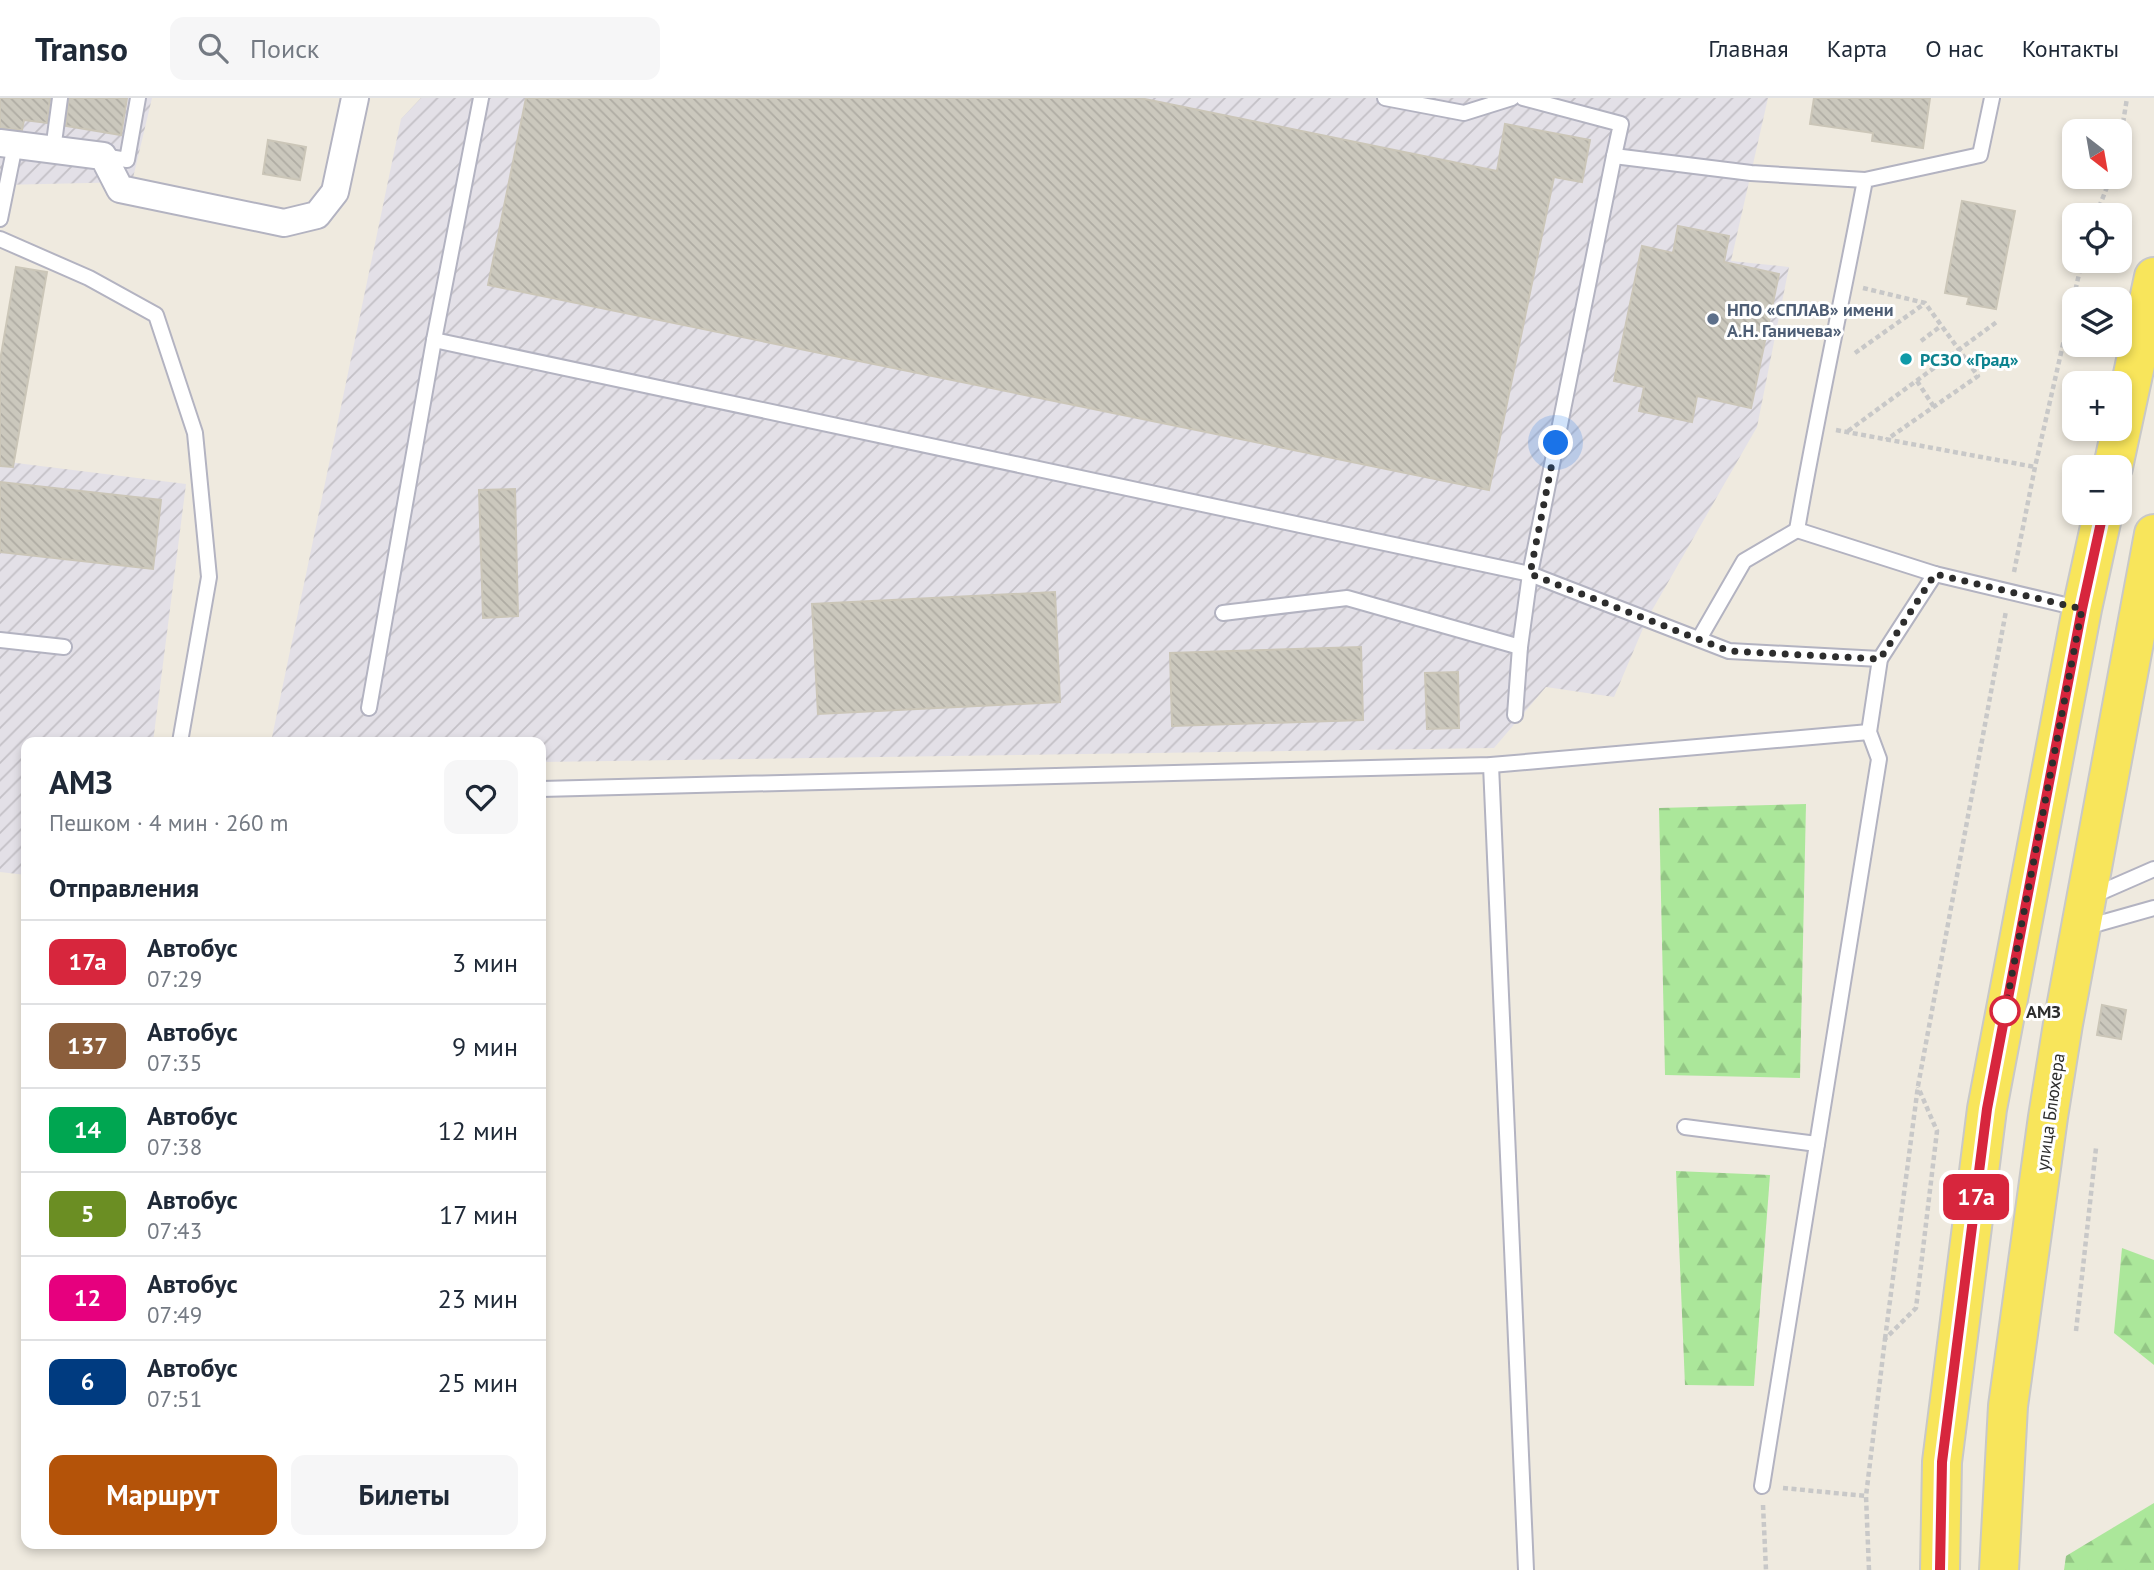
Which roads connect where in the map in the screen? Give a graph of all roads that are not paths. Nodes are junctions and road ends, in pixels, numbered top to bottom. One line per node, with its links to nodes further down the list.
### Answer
1 (60, 98): 10 (lane)
2 (138, 98): 11 (lane)
3 (355, 98): 11 (street)
4 (481, 98): 17 (lane)
5 (1385, 98): 6 (lane)
6 (1512, 98)
7 (1523, 98): 12 (lane)
8 (1993, 98): 13 (lane)
9 (8, 144): 10 (street); 14 (lane)
10 (53, 150): 11 (street)
11 (103, 156)
12 (1614, 156): 13 (lane); 22 (lane)
13 (1865, 180): 20 (lane)
14 (0, 219)
15 (0, 239): 34 (lane)
16 (2154, 277): 18 (main road)
17 (434, 340): 22 (lane); 31 (lane)
18 (2116, 455)
19 (2100, 525): 24 (main road)
20 (1797, 530): 23 (lane); 26 (lane)
21 (2154, 534): 39 (main road, улица Блюхера)
22 (1530, 574): 26 (lane); 28 (lane)
23 (1935, 574): 24 (lane); 30 (lane)
24 (2082, 609): 44 (main road)
25 (1223, 613): 28 (lane)
26 (1699, 639): 30 (lane)
27 (0, 640): 29 (lane)
28 (1520, 647): 32 (lane)
29 (64, 648)
30 (1880, 659): 33 (lane)
31 (369, 708)
32 (1515, 715)
33 (1869, 732): 35 (lane); 41 (lane)
34 (181, 737)
35 (1491, 765): 36 (lane); 43 (lane)
36 (546, 789)
37 (2154, 869): 39 (lane)
38 (2154, 908): 39 (lane)
39 (2084, 914): 45 (main road, улица Блюхера)
40 (1685, 1127): 41 (lane)
41 (1817, 1144): 42 (lane)
42 (1762, 1486)
43 (1526, 1570)
44 (1940, 1570)
45 (1998, 1570)

